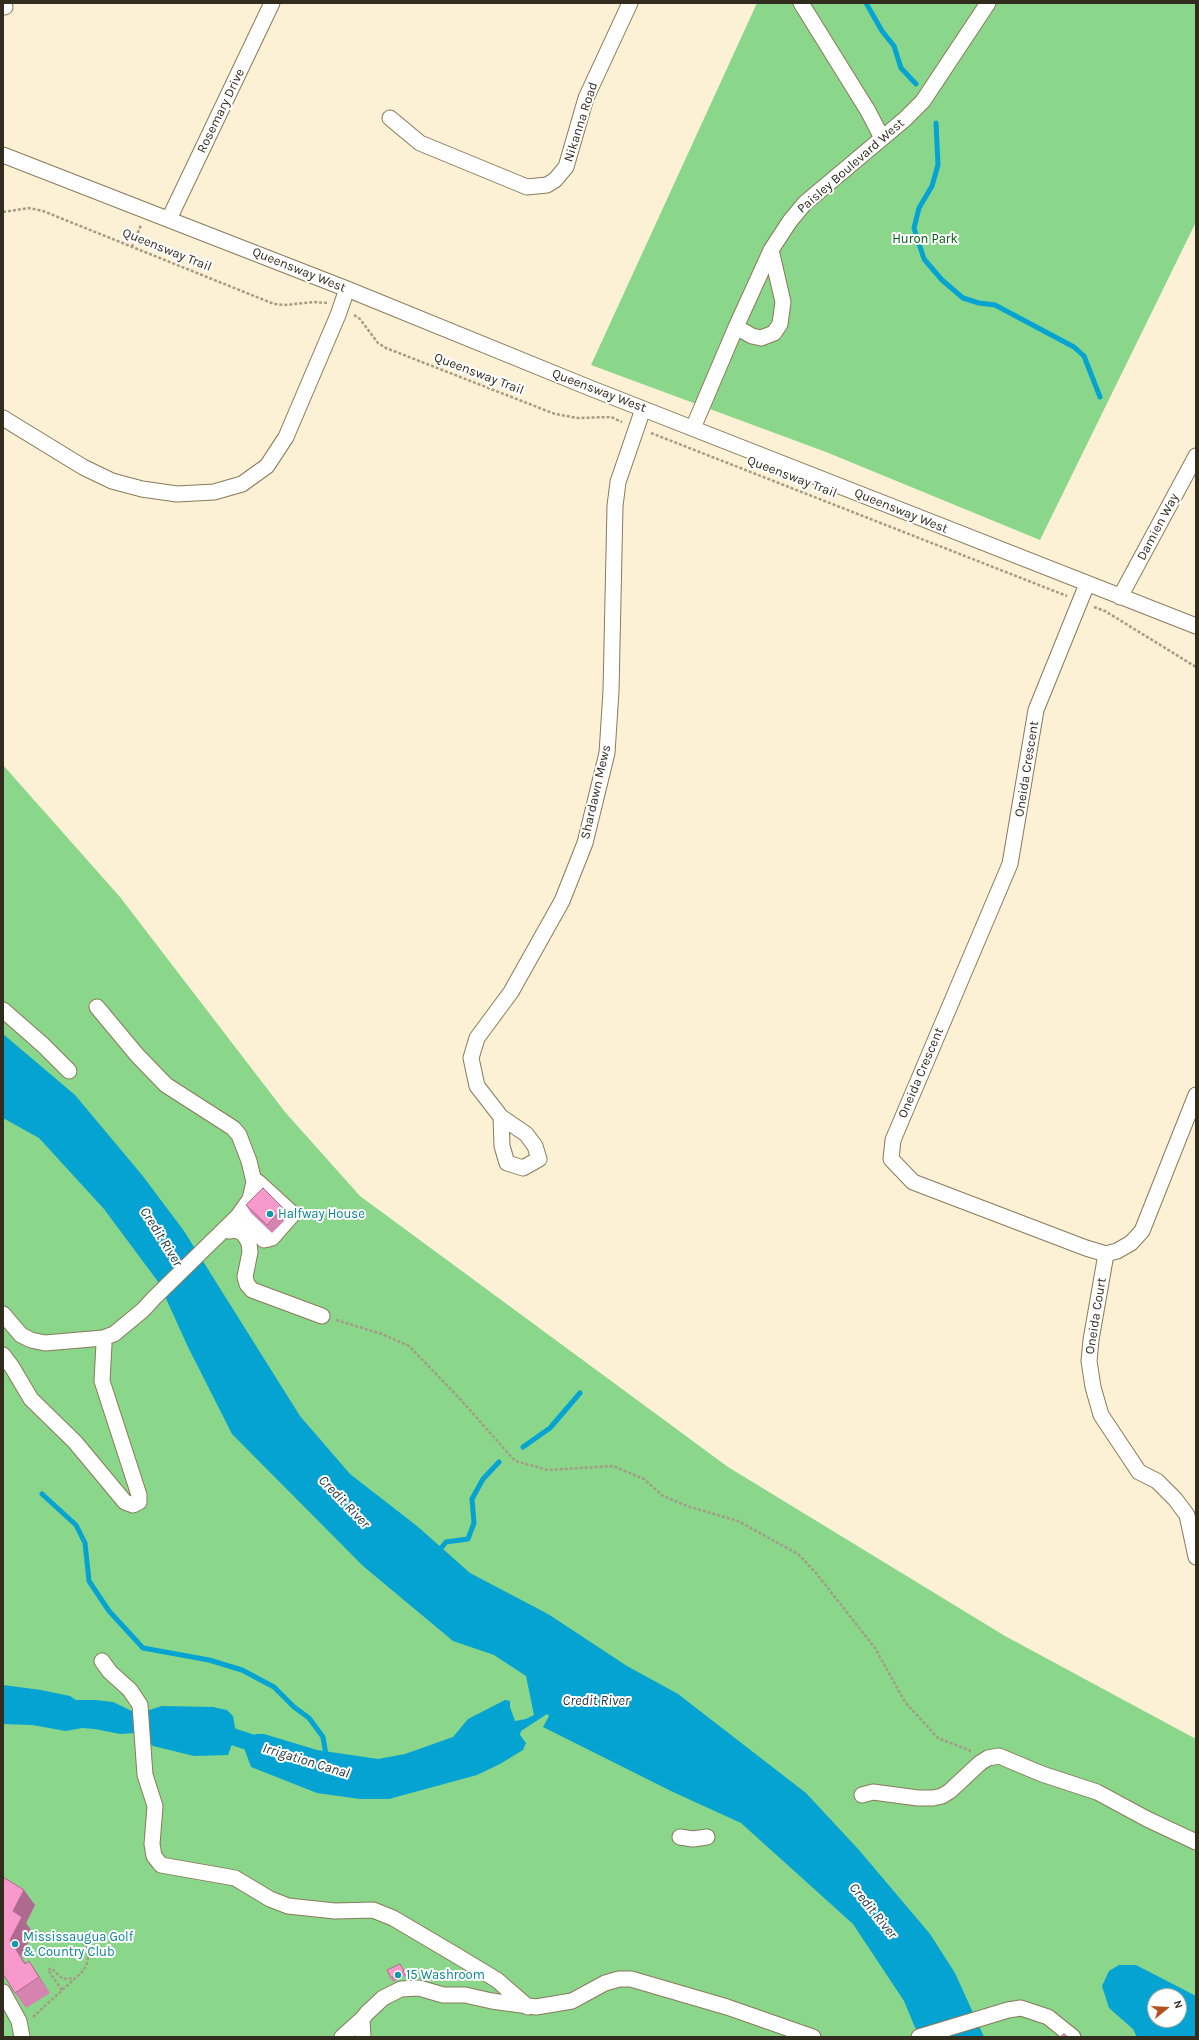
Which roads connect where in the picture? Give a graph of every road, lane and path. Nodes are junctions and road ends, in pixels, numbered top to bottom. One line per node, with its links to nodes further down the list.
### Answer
1 (272, 3): 9 (street, Rosemary Drive)
2 (630, 3): 5 (street, Nikanna Road)
3 (801, 3): 6 (street)
4 (988, 3): 6 (street, Paisley Boulevard West)
5 (390, 118)
6 (882, 138): 12 (street, Paisley Boulevard West)
7 (3, 155): 9 (street, Queensway West)
8 (3, 212): 11 (path, Queensway Trail)
9 (169, 219): 13 (street, Queensway West)
10 (143, 222): 11 (path)
11 (132, 247): 14 (path, Queensway Trail)
12 (771, 250): 16 (street, Paisley Boulevard West); 16 (street)
13 (347, 289): 17 (street, Queensway West); 18 (street)
14 (324, 302)
15 (352, 313): 19 (path, Queensway Trail)
16 (736, 327): 20 (street, Paisley Boulevard West)
17 (643, 409): 20 (street, Queensway West); 33 (street, Shardawn Mews)
18 (3, 418)
19 (621, 422)
20 (693, 428): 23 (street, Queensway West)
21 (646, 431): 24 (path, Queensway Trail)
22 (1196, 456): 25 (street, Damien Way)
23 (1087, 584): 25 (street, Queensway West); 37 (street, Oneida Crescent)
24 (1064, 595)
25 (1120, 598): 27 (street, Queensway West)
26 (1089, 604): 28 (path)
27 (1196, 626)
28 (1196, 667)
29 (97, 1007): 34 (street)
30 (3, 1010): 31 (street)
31 (69, 1071)
32 (1196, 1095): 37 (street)
33 (501, 1117)
34 (254, 1182): 35 (street); 36 (street)
35 (238, 1216): 38 (street); 39 (street)
36 (269, 1239)
37 (1106, 1254): 42 (street, Oneida Court)
38 (3, 1314)
39 (322, 1316): 44 (path)
40 (104, 1344): 41 (street)
41 (3, 1355)
42 (1196, 1558)
43 (102, 1661): 53 (street)
44 (974, 1752)
45 (862, 1794): 48 (street)
46 (680, 1837): 47 (street)
47 (707, 1837)
48 (1196, 1842)
49 (39, 1932): 50 (path)
50 (76, 1977): 51 (path); 51 (path)
51 (62, 1990): 55 (path)
52 (3, 1992): 55 (street)
53 (528, 2007): 54 (street); 58 (street)
54 (362, 2019): 56 (street); 57 (street)
55 (21, 2034)
56 (342, 2037)
57 (362, 2037)
58 (813, 2037)
59 (920, 2037): 60 (street)
60 (1073, 2037)

